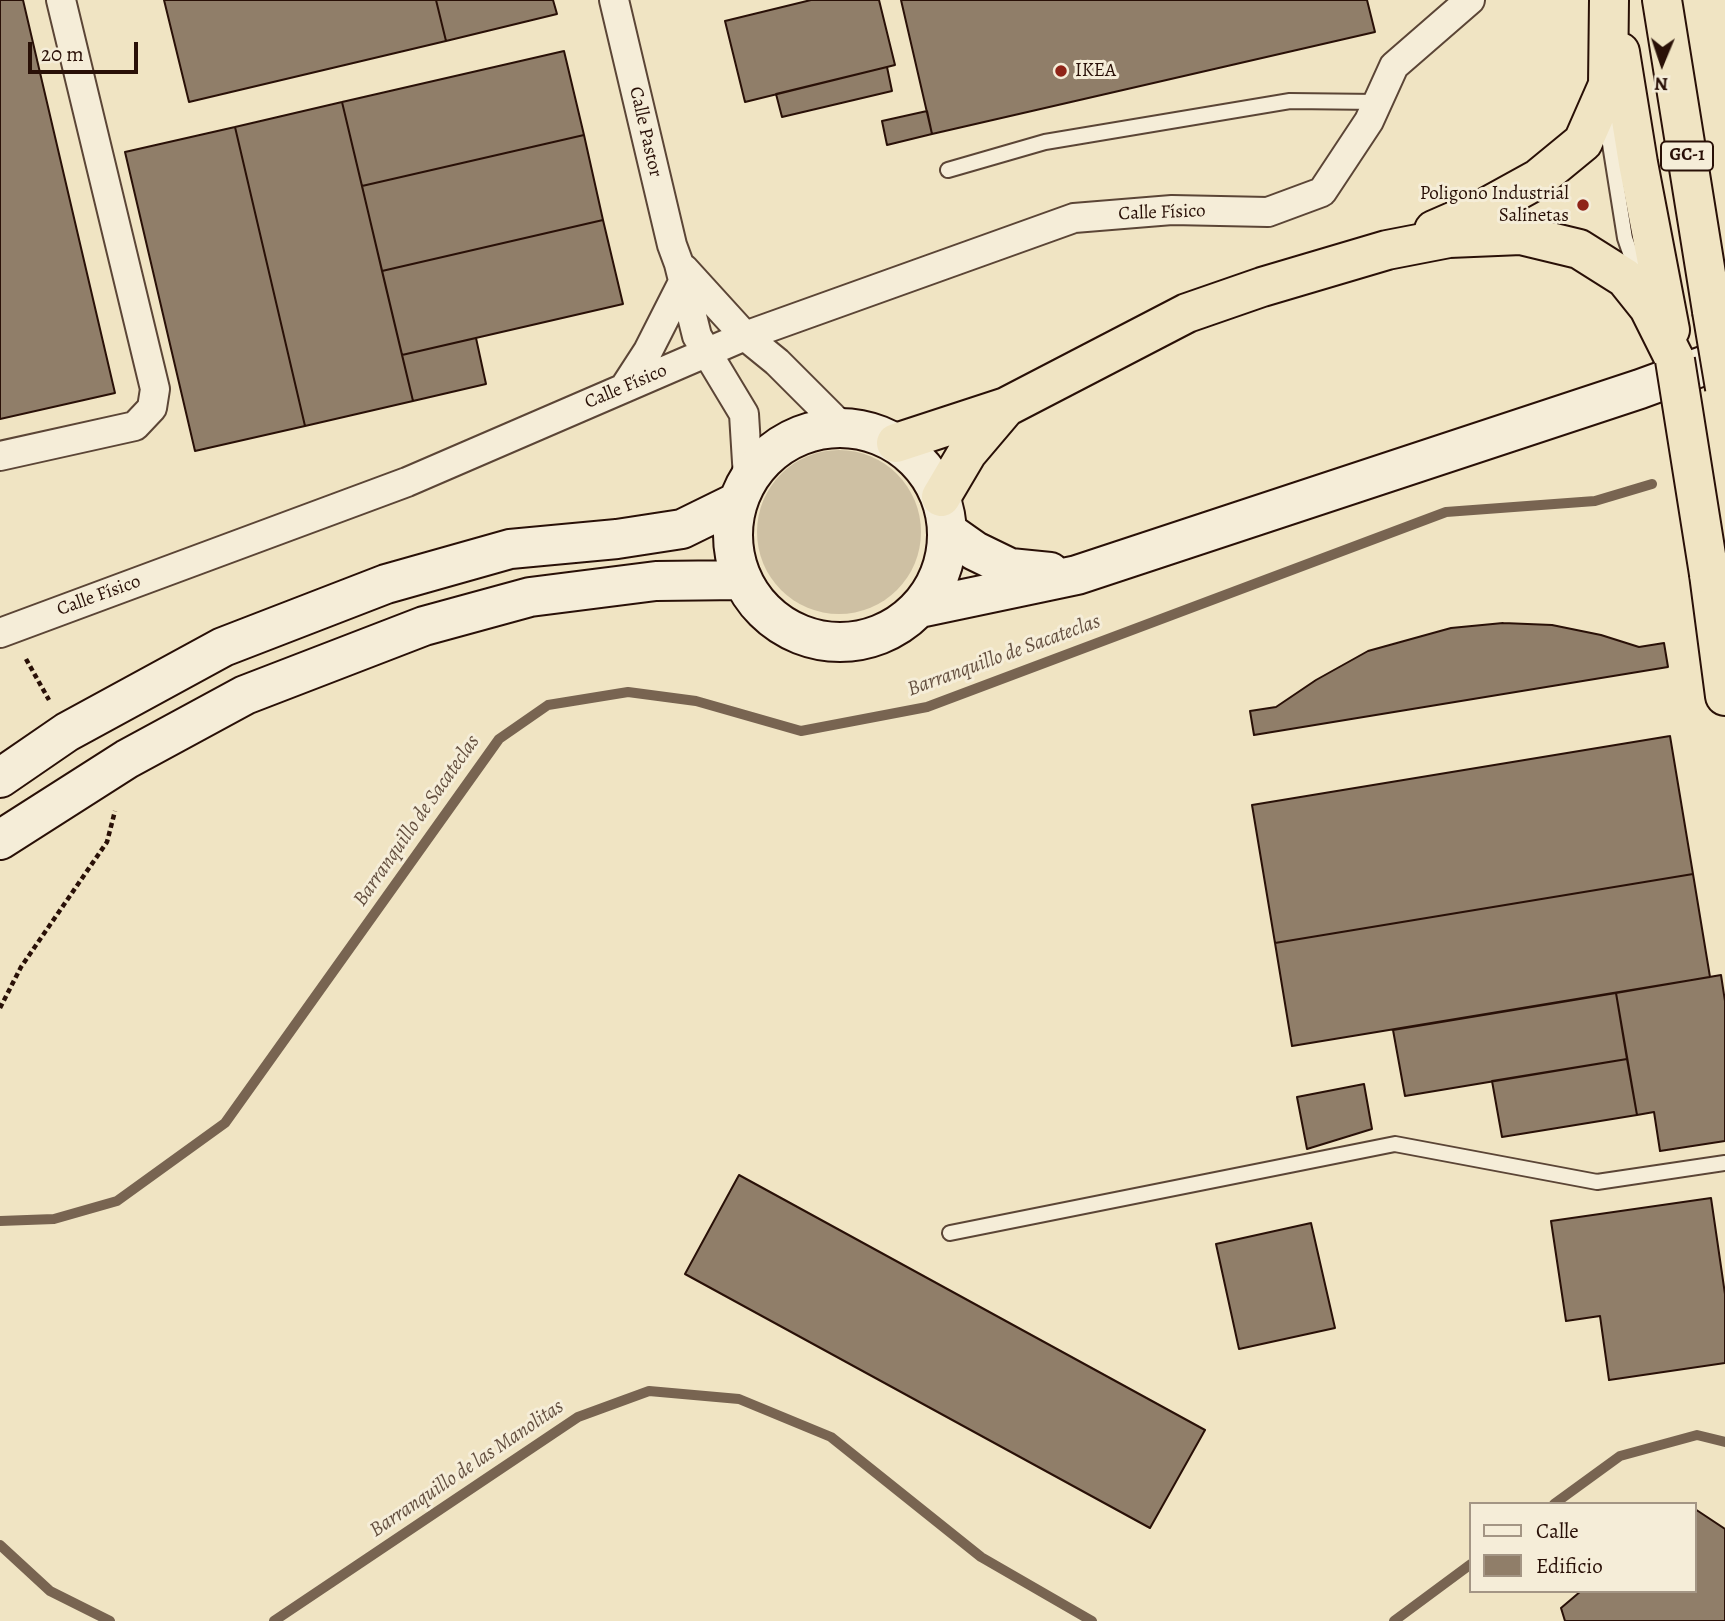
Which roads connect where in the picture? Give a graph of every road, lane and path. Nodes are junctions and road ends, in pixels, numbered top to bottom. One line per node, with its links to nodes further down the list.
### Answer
1 (61, 0): 21 (street)
2 (614, 0): 10 (street, Calle Pastor)
3 (1470, 0): 7 (street)
4 (1611, 0): 6 (highway); 13 (highway)
5 (1662, 0): 17 (highway, GC-1, bridge)
6 (1608, 85): 9 (highway); 11 (lane)
7 (1378, 102): 8 (lane); 12 (street, Calle Físico)
8 (948, 170)
9 (1387, 250): 11 (highway); 18 (highway)
10 (682, 272): 12 (street, Calle Pastor); 14 (street, Calle Pastor); 16 (street)
11 (1649, 308): 13 (highway)
12 (745, 336): 14 (street, Calle Físico); 19 (street, Calle Pastor)
13 (1674, 351): 28 (highway, bridge)
14 (706, 353): 16 (street, Calle Físico); 22 (street, Calle Pastor)
15 (1725, 358): 24 (street)
16 (624, 388): 27 (street, Calle Físico)
17 (1725, 388)
18 (1006, 407): 20 (highway); 23 (highway)
19 (842, 428): 20 (street); 22 (street)
20 (896, 443): 23 (street)
21 (0, 456)
22 (742, 490): 25 (street); 29 (street)
23 (944, 514): 24 (street); 26 (street)
24 (1077, 575): 26 (street)
25 (741, 580): 26 (street); 30 (street)
26 (920, 608)
27 (1, 633): 29 (path)
28 (1725, 696)
29 (67, 732): 31 (street)
30 (127, 759): 32 (street); 33 (path)
31 (0, 778)
32 (0, 840)
33 (0, 1008)
34 (1725, 1163): 35 (lane)
35 (950, 1233)

